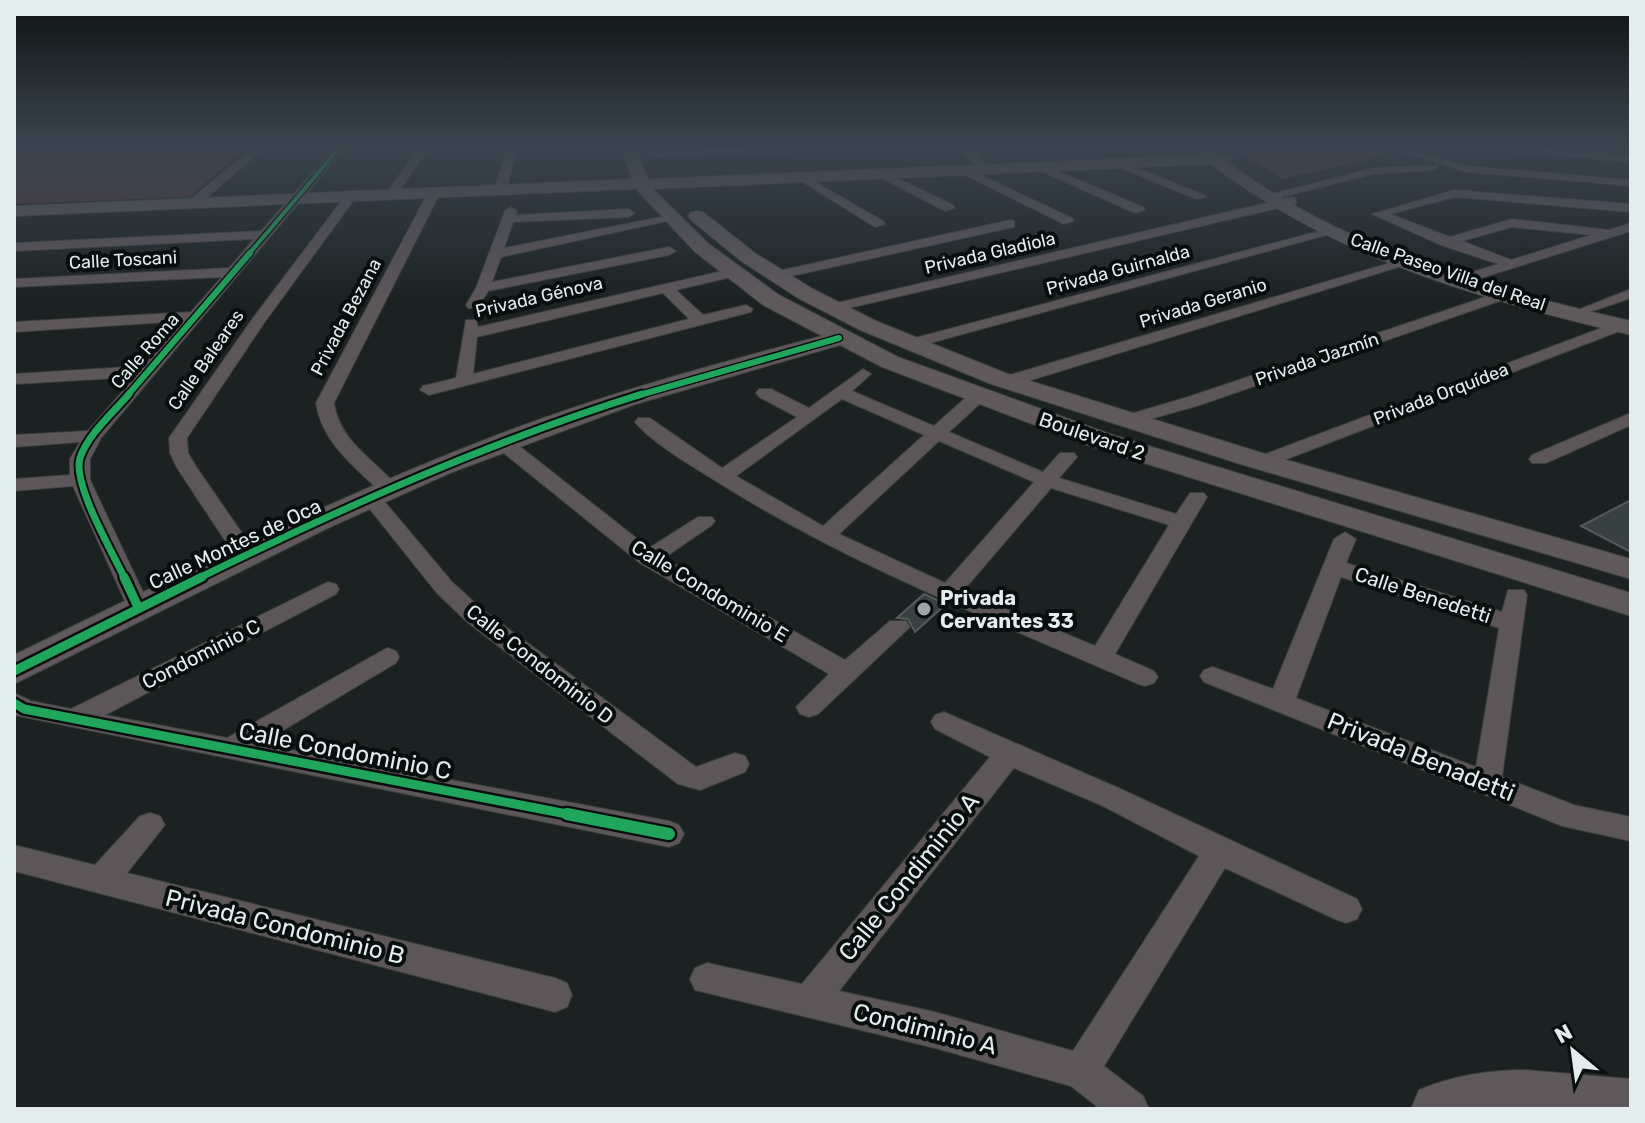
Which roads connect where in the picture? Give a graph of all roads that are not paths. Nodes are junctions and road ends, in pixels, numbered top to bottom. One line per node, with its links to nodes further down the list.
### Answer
1 (200, 197): 16 (street)
2 (339, 197): 14 (main road)
3 (350, 197): 85 (street, Calle Baleares)
4 (432, 197): 79 (street, Privada Bezana)
5 (660, 197): 22 (main road, Boulevard 2)
6 (672, 197): 38 (main road, Boulevard 2)
7 (835, 197): 24 (street)
8 (928, 197): 17 (street)
9 (1019, 197): 23 (street)
10 (1110, 197): 18 (street)
11 (1285, 197): 15 (street, Privada Gladiola)
12 (1439, 197): 30 (street)
13 (1500, 197): 19 (street)
14 (296, 199): 16 (main road); 29 (street, Calle Roma)
15 (1279, 199): 27 (main road, Calle Paseo Villa del Real); 39 (main road, Calle Paseo Villa del Real); 45 (street, Privada Gladiola)
16 (193, 203): 20 (main road)
17 (949, 208)
18 (1139, 210)
19 (1628, 210)
20 (14, 211)
21 (629, 213): 33 (street)
22 (671, 219): 33 (street); 37 (main road, Boulevard 2)
23 (1068, 221)
24 (879, 224)
25 (1010, 224): 38 (street)
26 (1631, 227): 28 (street)
27 (1332, 232): 34 (main road, Calle Paseo Villa del Real); 54 (street, Privada Guirnalda)
28 (1611, 234): 30 (street); 35 (street)
29 (265, 235): 31 (street); 36 (street, Calle Roma)
30 (1446, 242): 35 (street)
31 (14, 247)
32 (669, 251): 42 (street)
33 (494, 254): 42 (street)
34 (1408, 262): 39 (main road, Calle Paseo Villa del Real); 59 (street, Privada Geranio)
35 (1512, 265): 39 (street)
36 (233, 272): 40 (street, Calle Toscani); 48 (street, Calle Roma)
37 (731, 273): 41 (street, Privada Génova); 53 (main road, Boulevard 2)
38 (778, 275): 45 (main road, Boulevard 2)
39 (1469, 278): 44 (main road, Calle Paseo Villa del Real); 47 (main road, Calle Paseo Villa del Real)
40 (14, 283)
41 (665, 287): 49 (street, Privada Génova); 50 (street)
42 (483, 288): 49 (street)
43 (1631, 293): 47 (street)
44 (1506, 294): 51 (main road, Calle Paseo Villa del Real); 66 (street, Privada Jazmín)
45 (836, 307): 54 (main road, Boulevard 2)
46 (746, 309): 50 (street)
47 (1587, 309): 51 (main road, Calle Paseo Villa del Real)
48 (195, 316): 52 (street); 55 (street, Calle Roma)
49 (471, 320): 58 (street, Privada Génova)
50 (700, 321): 58 (street)
51 (1627, 325): 74 (street, Privada Orquídea)
52 (14, 327)
53 (839, 338): 63 (main road, Boulevard 2); 71 (main road, Calle Montes de Oca)
54 (913, 343): 59 (main road, Boulevard 2)
55 (149, 371): 57 (street); 69 (street, Calle Roma)
56 (863, 374): 61 (street)
57 (14, 379)
58 (464, 381): 60 (street)
59 (1009, 381): 66 (main road, Boulevard 2)
60 (429, 390)
61 (840, 392): 64 (street); 68 (street)
62 (765, 393): 64 (street)
63 (978, 396): 68 (street); 92 (main road, Boulevard 2)
64 (810, 416): 75 (street)
65 (1631, 418): 73 (street)
66 (1126, 421): 74 (main road, Boulevard 2)
67 (644, 422): 75 (street)
68 (935, 435): 77 (street); 83 (street)
69 (93, 436): 70 (street); 76 (street, Calle Roma)
70 (14, 441)
71 (502, 442): 79 (main road, Calle Montes de Oca); 86 (street, Calle Condominio E)
72 (1067, 457): 77 (street)
73 (1539, 459)
74 (1262, 462): 88 (main road, Boulevard 2)
75 (722, 477): 83 (street)
76 (80, 480): 78 (street); 93 (street)
77 (1048, 481): 82 (street); 90 (street)
78 (14, 485)
79 (381, 494): 85 (main road, Calle Montes de Oca); 109 (street, Calle Condominio D)
80 (1197, 497): 82 (street)
81 (705, 521): 86 (street)
82 (1180, 522): 97 (street)
83 (824, 536): 90 (street)
84 (1345, 539): 87 (street, Calle Benedetti)
85 (246, 555): 93 (main road, Calle Montes de Oca)
86 (648, 558): 99 (street, Calle Condominio E)
87 (1334, 567): 94 (street, Calle Benedetti); 102 (street, Calle Benedetti)
88 (1631, 569)
89 (328, 589): 105 (street, Condominio C)
90 (948, 594): 97 (street)
91 (1516, 595): 94 (street)
92 (1631, 605)
93 (138, 607): 98 (main road, Calle Montes de Oca)
94 (1512, 624): 110 (street)
95 (898, 627): 99 (street)
96 (387, 657): 107 (street)
97 (1101, 657): 101 (street)
98 (14, 671)
99 (847, 673): 104 (street)
100 (1213, 676): 102 (street, Privada Benadetti)
101 (1145, 677)
102 (1281, 702): 110 (street, Privada Benadetti)
103 (14, 703): 105 (street, Calle Condominio C)
104 (809, 707)
105 (74, 719): 107 (street, Calle Condominio C)
106 (944, 722): 108 (street)
107 (230, 749): 113 (street, Calle Condominio C)
108 (1009, 754): 114 (street); 120 (street, Calle Condiminio A)
109 (735, 764)
110 (1487, 784): 112 (street, Privada Benadetti)
111 (150, 825): 116 (street)
112 (1631, 829)
113 (669, 834)
114 (1219, 851): 117 (street); 121 (street)
115 (14, 858): 116 (street, Privada Condominio B)
116 (101, 880): 119 (street, Privada Condominio B)
117 (1346, 909)
118 (707, 979): 120 (street, Condiminio A)
119 (555, 995)
120 (810, 1001): 121 (street, Condiminio A)
121 (1081, 1071): 123 (street, Condiminio A)
122 (1612, 1107): 124 (main road)
123 (1130, 1109)
124 (1438, 1109)

